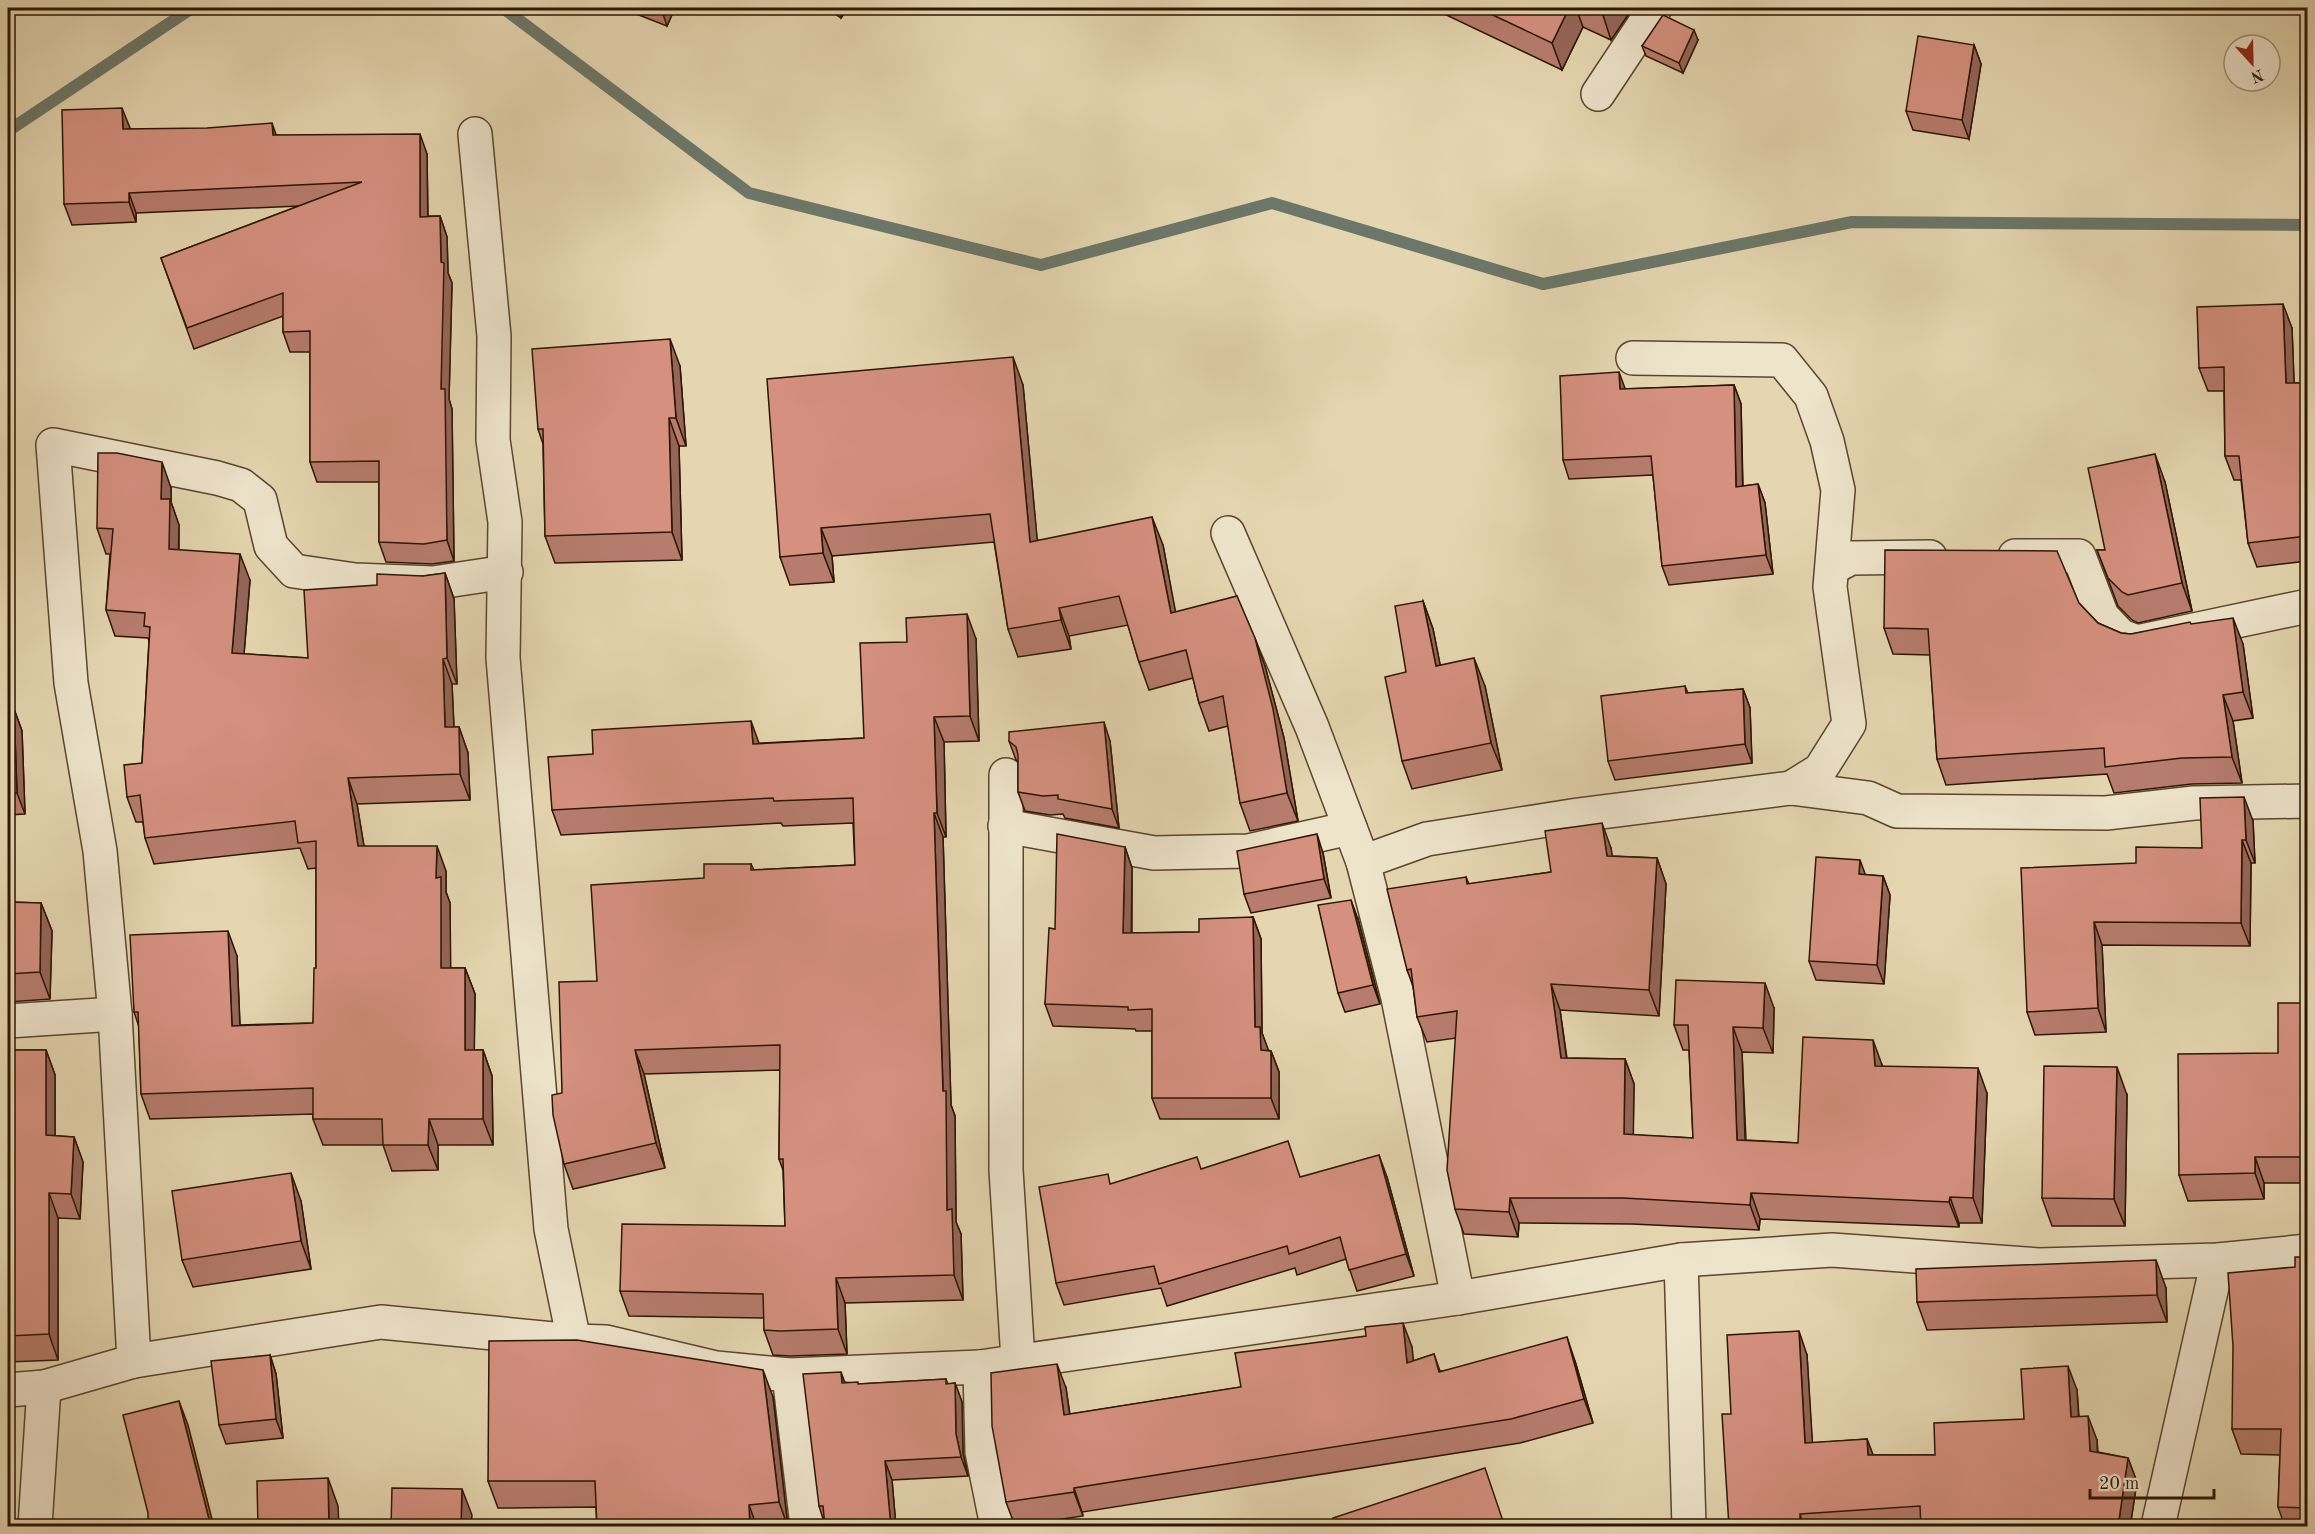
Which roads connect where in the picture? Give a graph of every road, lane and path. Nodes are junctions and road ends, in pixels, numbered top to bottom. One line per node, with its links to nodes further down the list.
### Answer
1 (1655, 8): 2 (street)
2 (1598, 94)
3 (475, 134): 7 (street)
4 (1632, 358): 6 (street)
5 (1228, 533): 13 (street)
6 (1832, 568): 8 (street); 10 (street)
7 (506, 572): 15 (street); 21 (street)
8 (2307, 606)
9 (1006, 775): 12 (street)
10 (1791, 788): 11 (street); 14 (street)
11 (2307, 801)
12 (1005, 826): 13 (street); 22 (street)
13 (1350, 828): 14 (street)
14 (1363, 862): 20 (street)
15 (115, 1014): 16 (street); 23 (street)
16 (8, 1021)
17 (2307, 1251): 19 (street)
18 (1681, 1260): 19 (street); 20 (street); 32 (street)
19 (2218, 1260): 28 (street)
20 (1458, 1298): 22 (street)
21 (574, 1341): 23 (street); 25 (street)
22 (1018, 1360): 24 (street)
23 (134, 1361): 26 (street)
24 (980, 1367): 25 (street); 31 (street)
25 (789, 1375): 30 (street)
26 (44, 1387): 27 (street); 29 (street)
27 (8, 1390)
28 (2166, 1522)
29 (35, 1527)
30 (807, 1527)
31 (997, 1527)
32 (1689, 1527)

